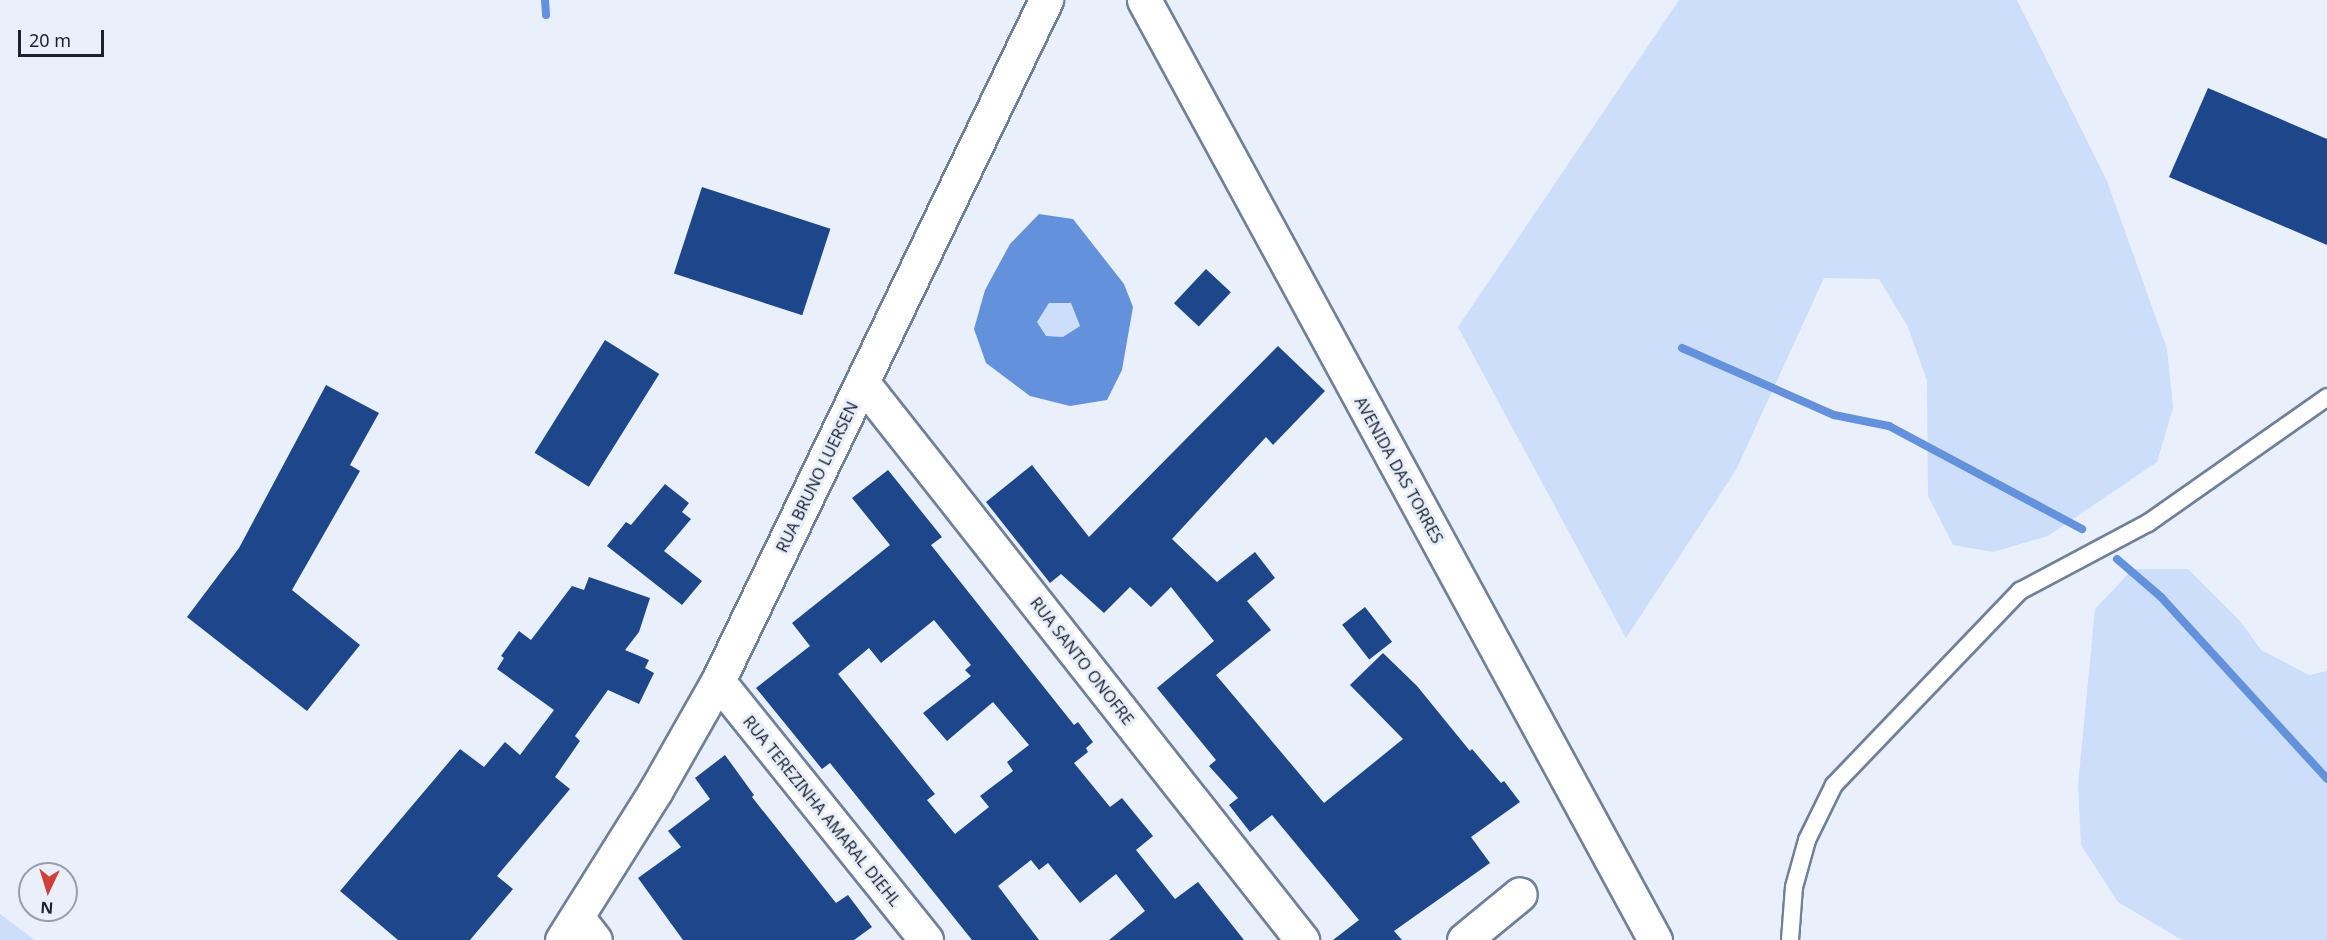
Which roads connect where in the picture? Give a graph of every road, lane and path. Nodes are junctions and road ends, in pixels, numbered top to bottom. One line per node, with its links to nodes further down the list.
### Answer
1 (1046, 0): 3 (main road, RUA BRUNO LUERSEN)
2 (1144, 0): 11 (main road, AVENIDA DAS TORRES)
3 (862, 382): 5 (main road, RUA BRUNO LUERSEN); 9 (main road, RUA SANTO ONOFRE)
4 (2327, 397): 12 (lane)
5 (718, 681): 7 (main road, RUA BRUNO LUERSEN); 8 (main road, RUA TEREZINHA AMARAL DIEHL)
6 (1520, 894): 10 (main road)
7 (578, 932)
8 (926, 940)
9 (1302, 940)
10 (1464, 940)
11 (1655, 940)
12 (1790, 940)

